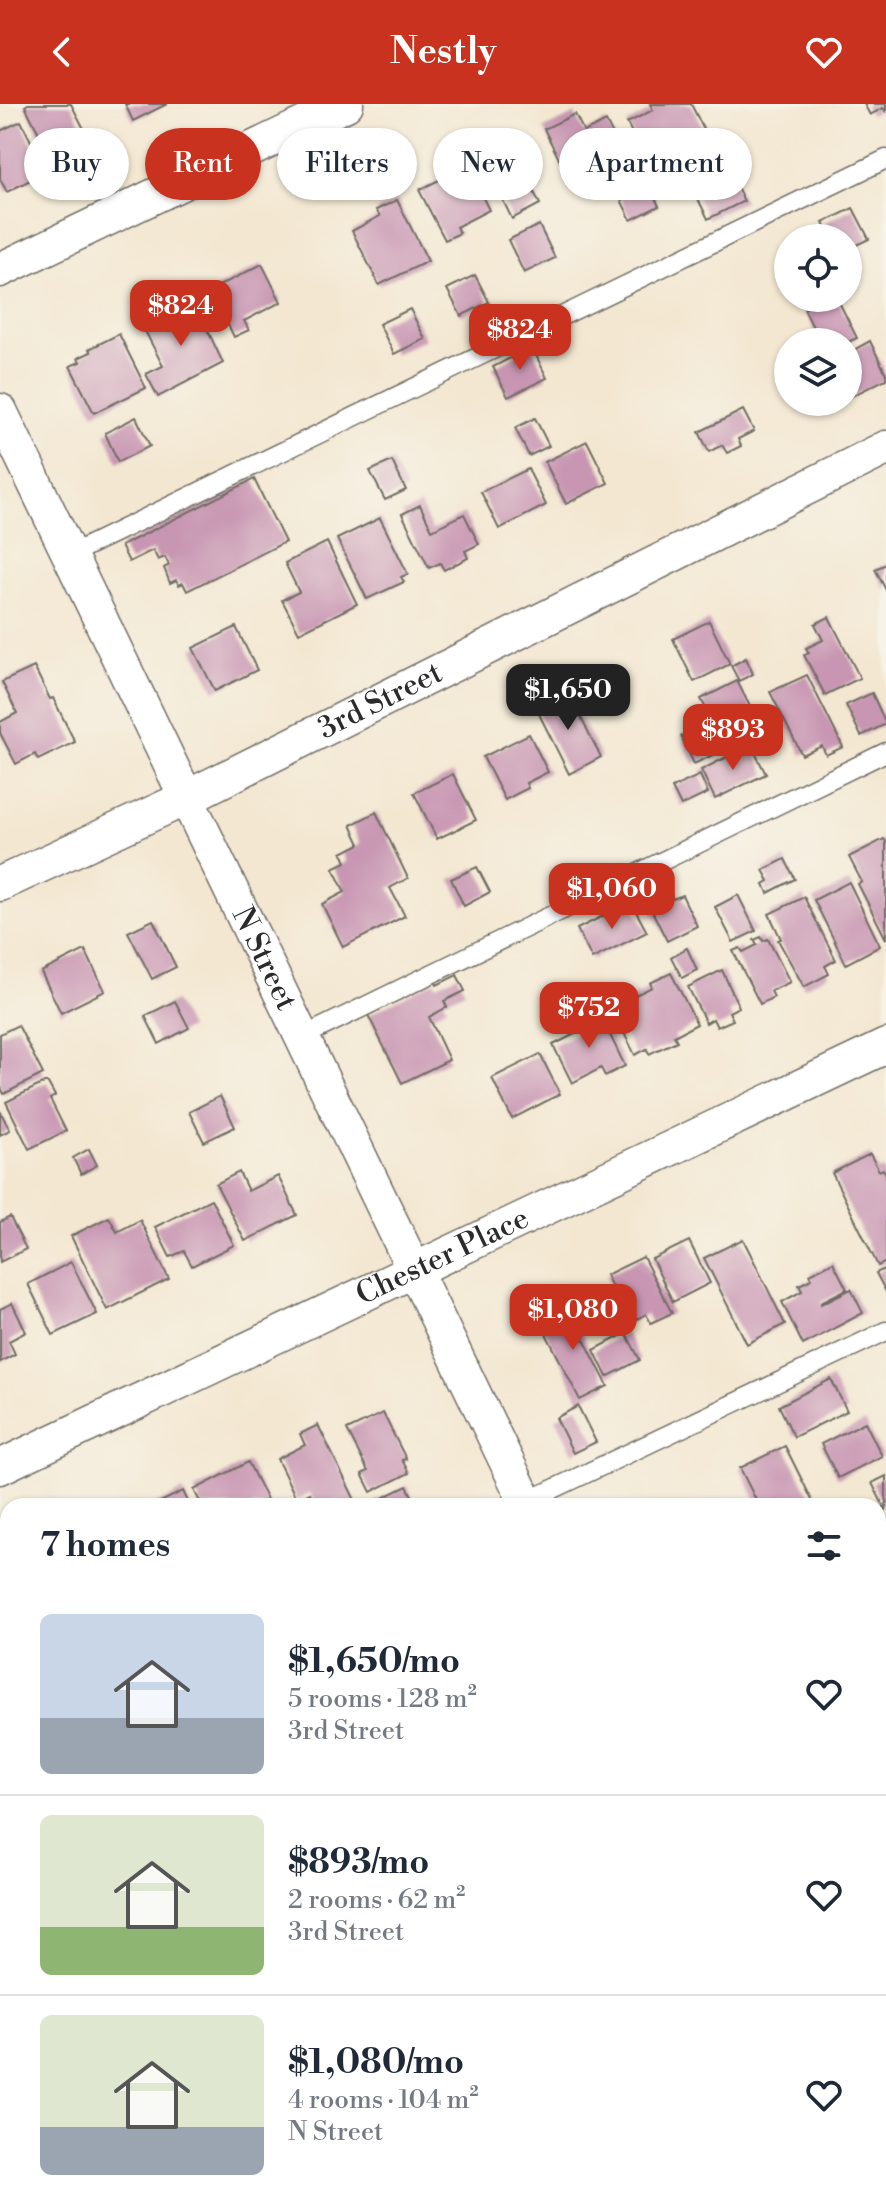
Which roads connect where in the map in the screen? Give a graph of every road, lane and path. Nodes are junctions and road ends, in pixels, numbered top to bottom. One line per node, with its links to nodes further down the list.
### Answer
1 (346, 104): 3 (street)
2 (886, 159): 6 (lane)
3 (0, 270)
4 (0, 411): 6 (street, N Street)
5 (886, 448): 8 (street, 3rd Street)
6 (69, 555): 8 (street, N Street)
7 (886, 752): 10 (lane)
8 (186, 798): 9 (street, 3rd Street); 10 (street, N Street)
9 (0, 884)
10 (302, 1037): 12 (street, N Street)
11 (886, 1046): 12 (street, Chester Place)
12 (414, 1270): 14 (street, Chester Place); 15 (street, N Street)
13 (886, 1331): 16 (lane)
14 (0, 1467)
15 (524, 1498)
16 (539, 1498)

